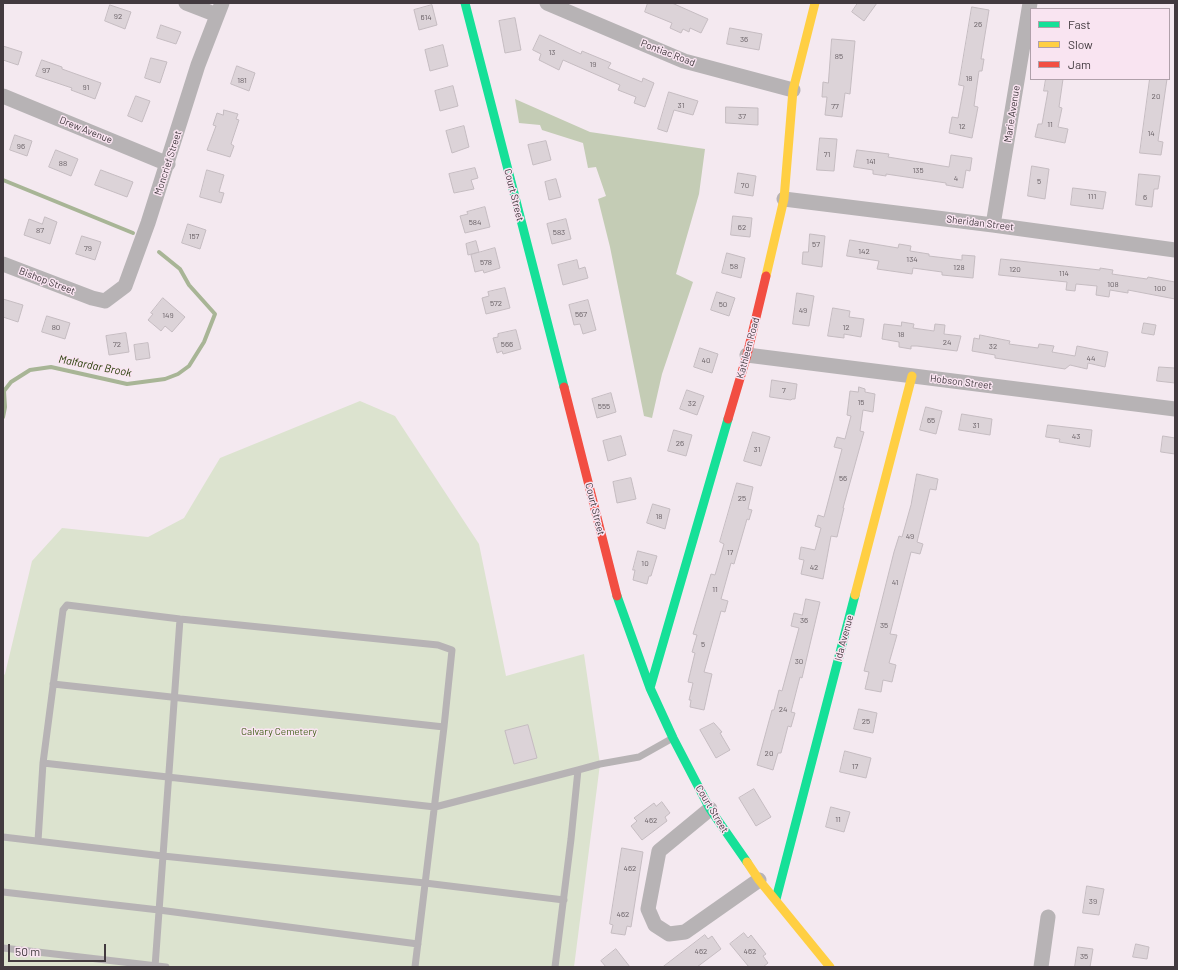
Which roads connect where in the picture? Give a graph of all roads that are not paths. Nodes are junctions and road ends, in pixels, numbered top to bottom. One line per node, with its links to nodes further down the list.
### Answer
1 (186, 3): 6 (street)
2 (465, 3): 20 (street, Court Street)
3 (547, 3): 7 (street, Pontiac Road)
4 (815, 3): 7 (street, Kathleen Road)
5 (1030, 3): 11 (street, Marie Avenue)
6 (219, 9): 9 (street, Moncrief Street)
7 (793, 90): 10 (street, Kathleen Road)
8 (3, 96): 9 (street, Drew Avenue)
9 (168, 164): 14 (street, Moncrief Street)
10 (784, 199): 11 (street, Sheridan Street); 15 (street, Kathleen Road)
11 (993, 224): 12 (street, Sheridan Street)
12 (1175, 250)
13 (3, 264): 14 (street, Bishop Street)
14 (92, 298)
15 (747, 354): 16 (street, Hobson Street); 20 (street, Kathleen Road)
16 (912, 376): 17 (street, Hobson Street); 35 (street, Ida Avenue)
17 (1175, 409)
18 (180, 619): 19 (lane); 21 (lane); 22 (lane)
19 (53, 684): 21 (lane); 24 (lane)
20 (650, 688): 23 (street, Court Street)
21 (175, 697): 22 (lane); 26 (lane)
22 (444, 727): 27 (lane)
23 (673, 738): 25 (lane); 28 (street, Court Street)
24 (43, 763): 26 (lane); 30 (lane)
25 (578, 770): 27 (lane); 36 (lane)
26 (169, 777): 27 (lane); 31 (lane)
27 (434, 806): 33 (lane)
28 (710, 809): 32 (street, Court Street); 32 (street)
29 (3, 837): 30 (lane)
30 (38, 841): 31 (lane)
31 (163, 856): 33 (lane); 37 (lane)
32 (759, 880): 35 (street, Court Street)
33 (425, 883): 36 (lane); 39 (lane)
34 (3, 892): 37 (lane)
35 (776, 899): 45 (street, Court Street)
36 (564, 900): 44 (lane)
37 (159, 910): 39 (lane); 41 (lane)
38 (1048, 917): 46 (street)
39 (418, 944): 43 (lane)
40 (3, 948): 41 (lane)
41 (155, 966): 42 (lane)
42 (166, 967)
43 (415, 967)
44 (555, 967)
45 (830, 967)
46 (1041, 967)

